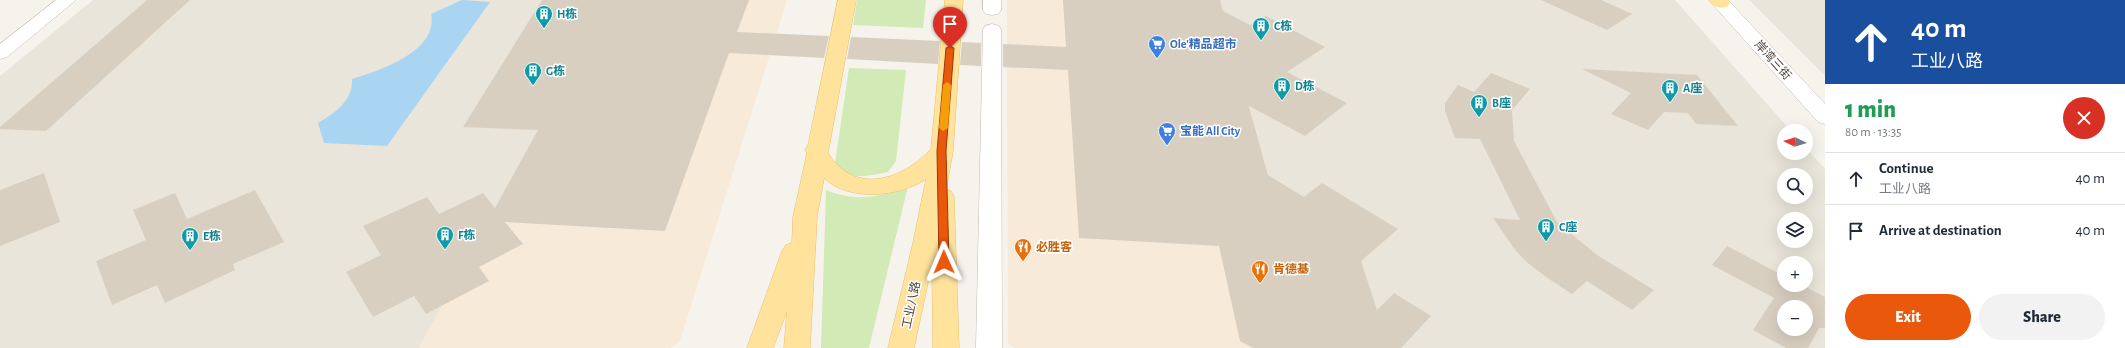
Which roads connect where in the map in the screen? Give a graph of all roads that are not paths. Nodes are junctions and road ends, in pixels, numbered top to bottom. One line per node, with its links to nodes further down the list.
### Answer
1 (67, 0): 6 (street)
2 (847, 0): 8 (main road)
3 (954, 0): 9 (main road, 工业八路)
4 (1720, 1): 7 (street, 岸湾三街)
5 (992, 13): 15 (street)
6 (0, 53)
7 (1825, 117)
8 (816, 150): 9 (main road); 10 (main road)
9 (942, 151): 13 (main road, 工业八路); 14 (main road)
10 (804, 218): 11 (main road); 12 (main road)
11 (760, 348)
12 (797, 348)
13 (901, 348)
14 (946, 348)
15 (989, 348)

